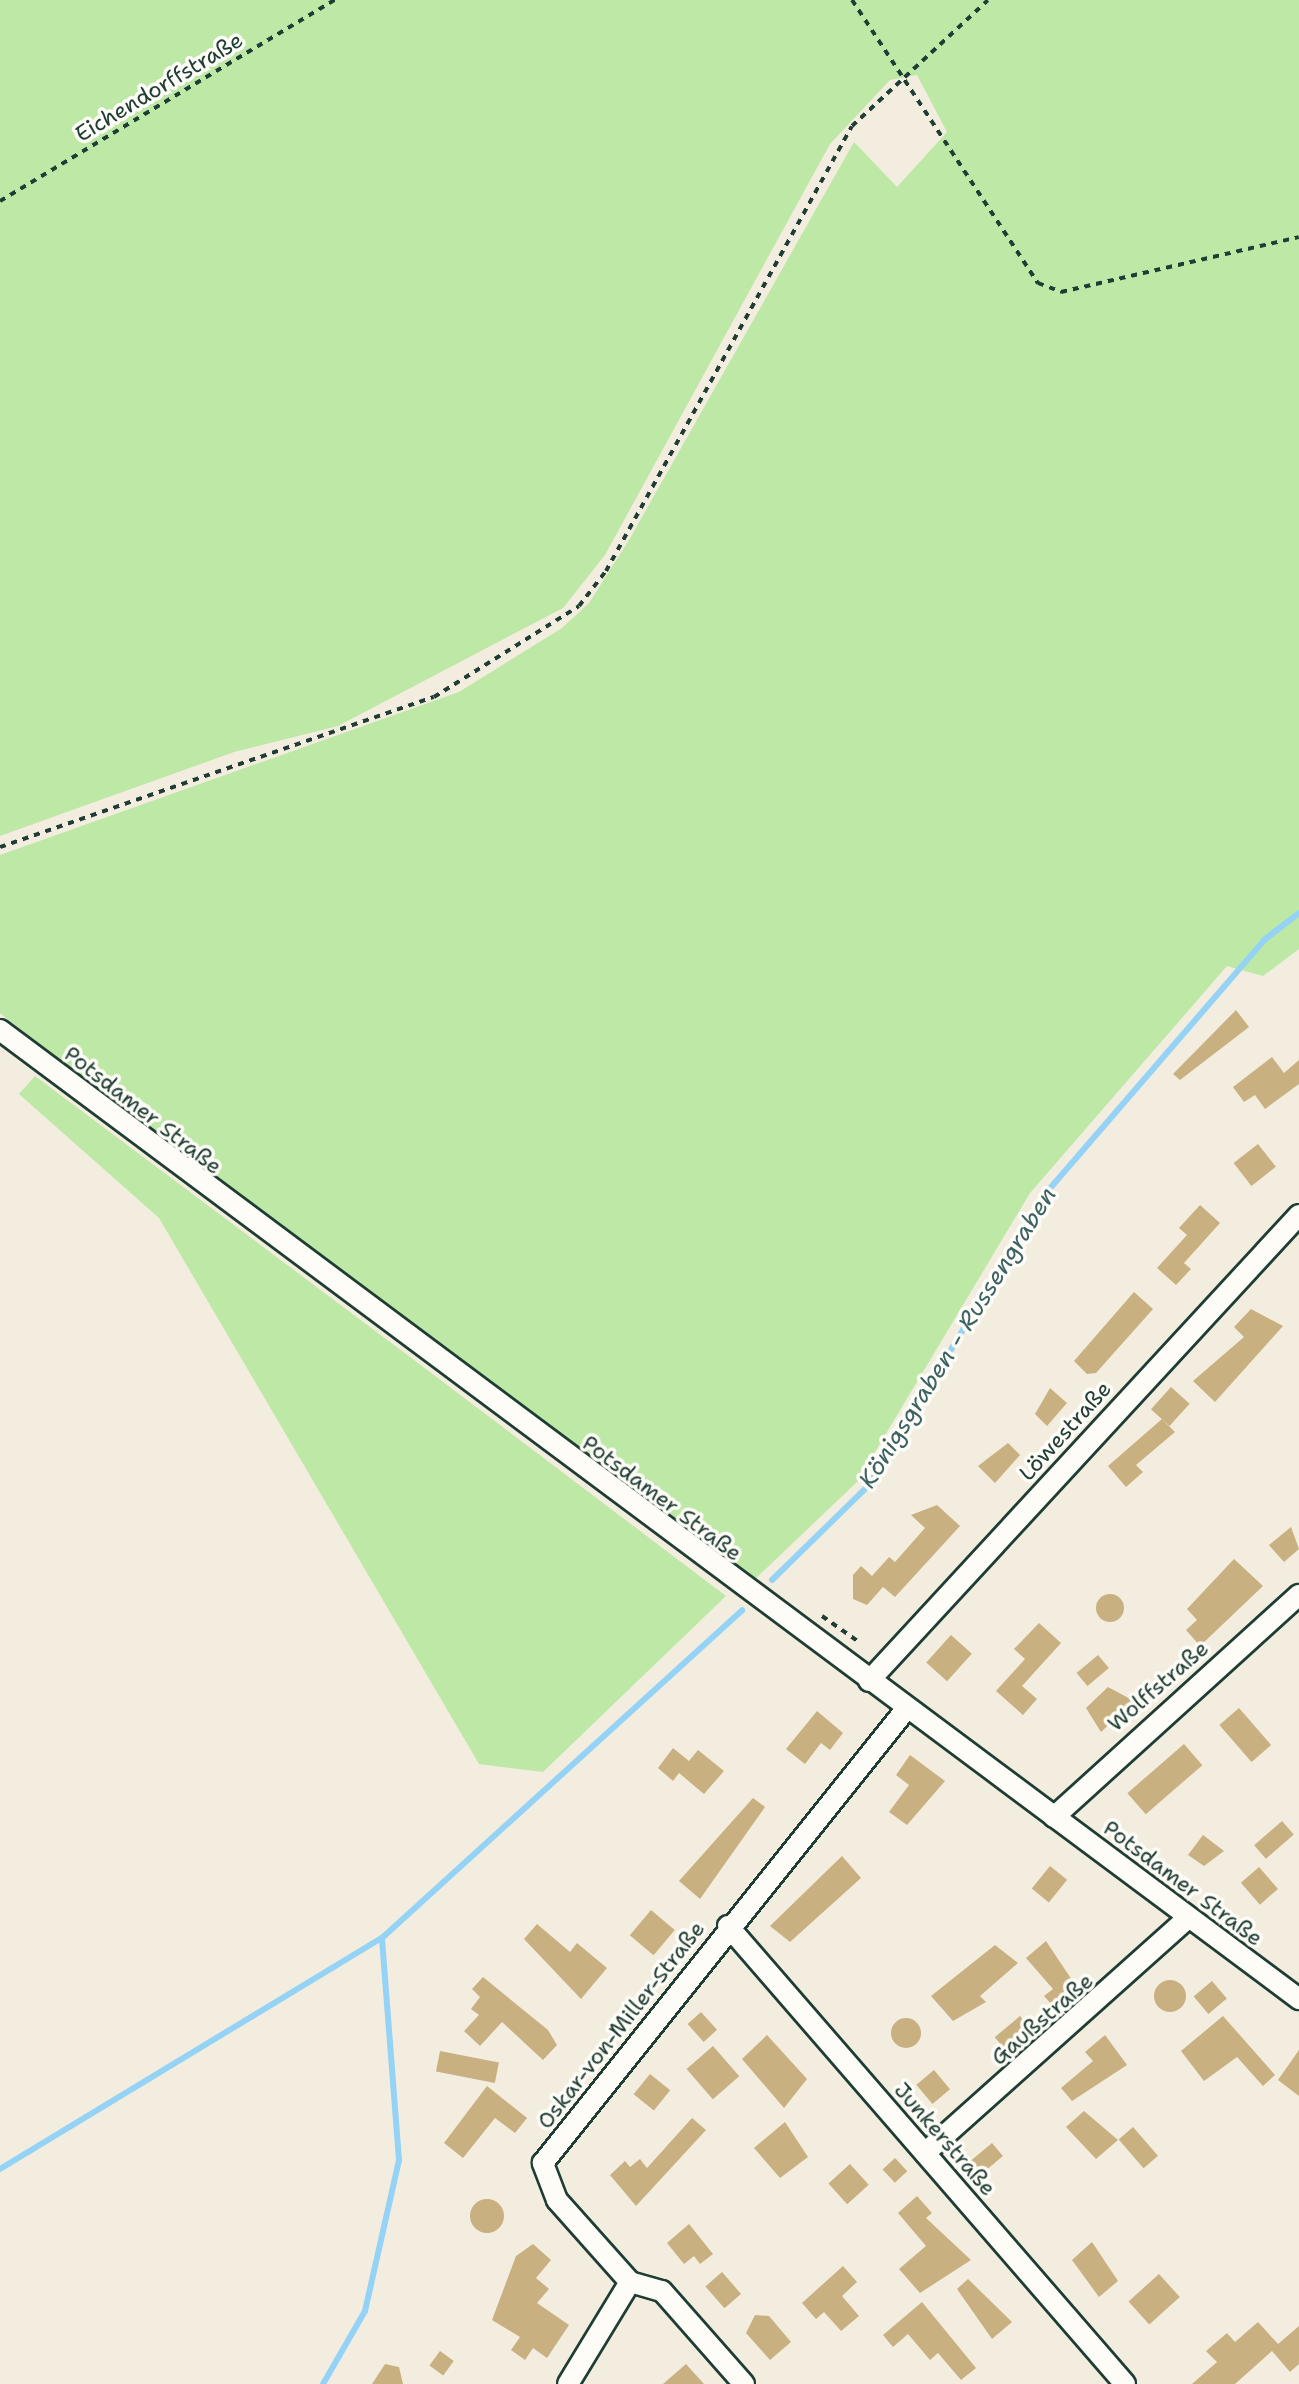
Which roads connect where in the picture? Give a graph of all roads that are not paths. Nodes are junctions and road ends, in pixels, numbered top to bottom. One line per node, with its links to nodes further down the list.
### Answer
1 (0, 1030): 4 (street, Potsdamer Straße)
2 (1299, 1215): 4 (street, Löwestraße)
3 (1299, 1595): 6 (street, Wolffstraße)
4 (869, 1681): 5 (street, Potsdamer Straße)
5 (907, 1708): 6 (street, Potsdamer Straße); 8 (street, Oskar-von-Miller-Straße)
6 (1054, 1817): 7 (street, Potsdamer Straße)
7 (1188, 1918): 9 (street, Potsdamer Straße); 10 (street, Gaußstraße)
8 (728, 1926): 10 (street, Junkerstraße); 11 (street, Oskar-von-Miller-Straße)
9 (1299, 1999)
10 (925, 2153): 14 (street, Junkerstraße)
11 (630, 2282): 12 (street); 13 (street)
12 (568, 2384)
13 (744, 2384)
14 (1125, 2384)

